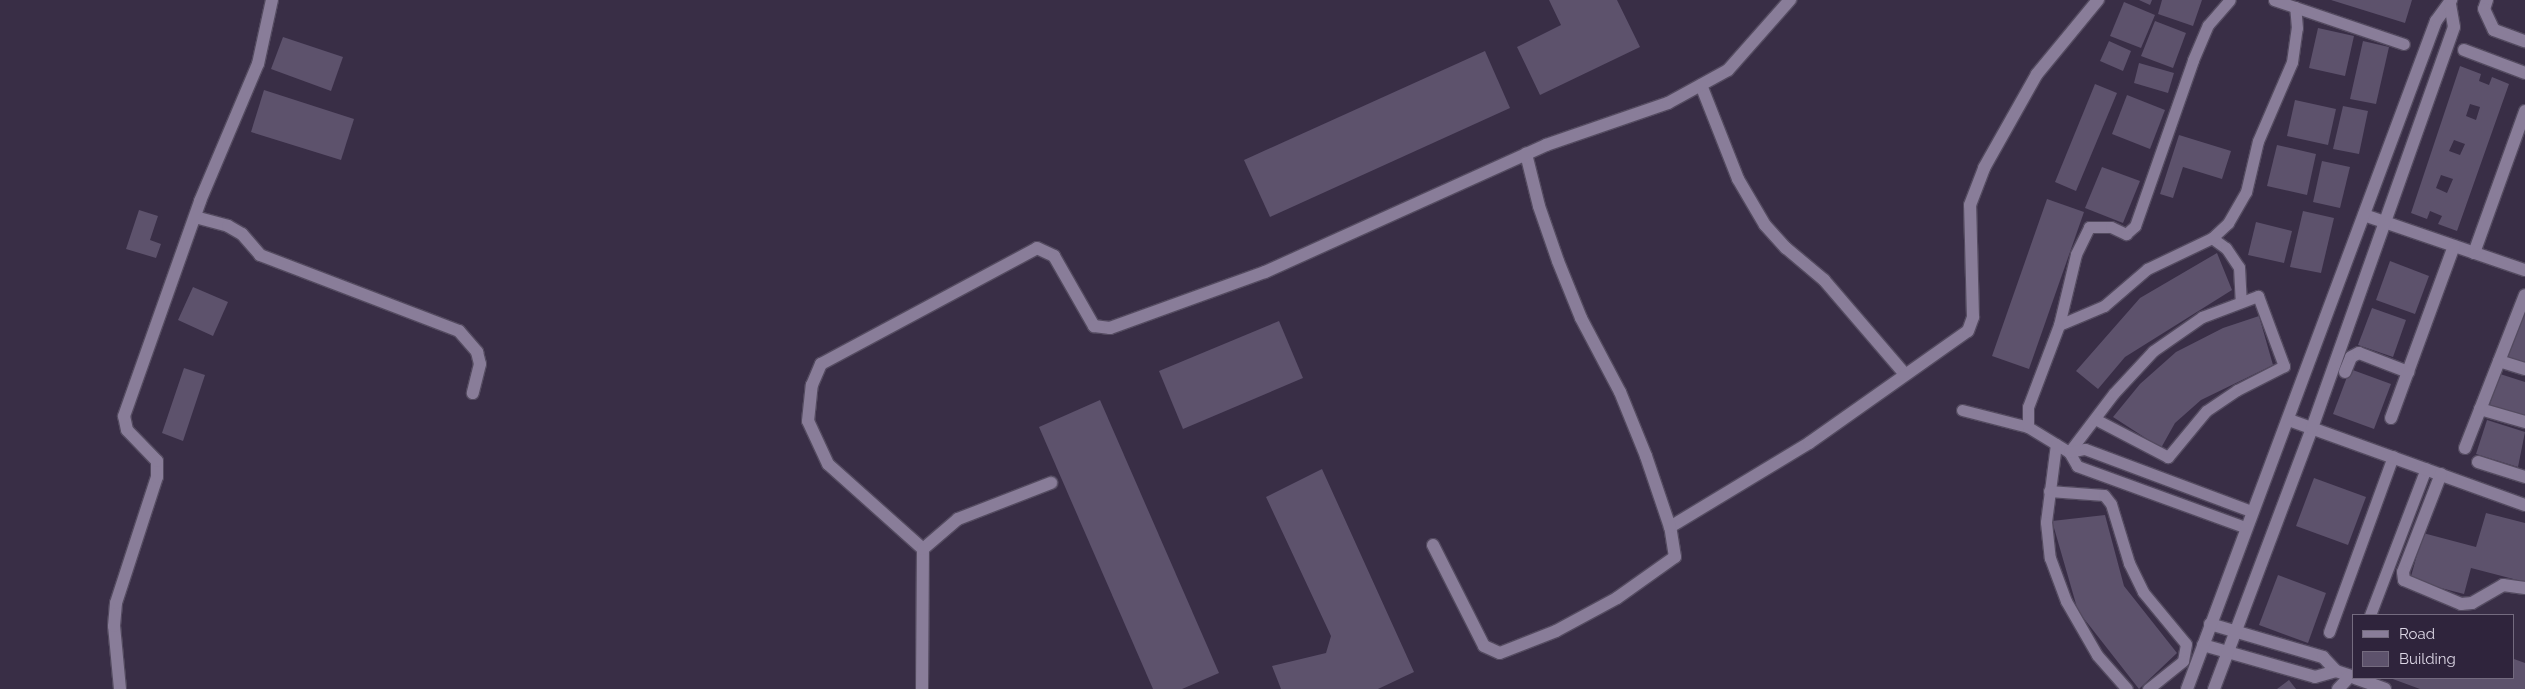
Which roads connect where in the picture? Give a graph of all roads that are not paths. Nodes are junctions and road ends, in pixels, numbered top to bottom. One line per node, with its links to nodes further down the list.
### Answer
1 (272, 0): 17 (street)
2 (1790, 0): 13 (street)
3 (2098, 0): 30 (street)
4 (2230, 0): 25 (lane)
5 (2274, 0): 8 (lane)
6 (2488, 0): 9 (street)
7 (2450, 2): 16 (street); 18 (street)
8 (2295, 7): 10 (lane); 19 (lane)
9 (2525, 41)
10 (2404, 44)
11 (2464, 50): 12 (street)
12 (2525, 73)
13 (1701, 85): 15 (street); 30 (street)
14 (2525, 111): 21 (street)
15 (1526, 154): 52 (street); 55 (street)
16 (2364, 215): 18 (street); 36 (street)
17 (194, 217): 31 (street); 67 (street)
18 (2385, 222): 20 (street); 39 (street)
19 (2212, 238): 24 (lane); 25 (lane)
20 (2454, 246): 21 (street); 29 (street)
21 (2474, 254): 22 (street)
22 (2525, 270)
23 (2525, 294): 26 (street)
24 (2241, 302): 35 (lane); 35 (lane)
25 (2059, 325): 38 (lane)
26 (2499, 361): 27 (street); 32 (street)
27 (2525, 369)
28 (2345, 372): 29 (street)
29 (2408, 372): 34 (street)
30 (1904, 373): 52 (street)
31 (473, 393)
32 (2480, 409): 37 (street); 41 (street)
33 (1962, 410): 38 (lane)
34 (2391, 418)
35 (2095, 419): 42 (lane)
36 (2289, 420): 39 (street); 51 (street)
37 (2525, 422)
38 (2028, 426): 40 (lane)
39 (2312, 428): 43 (street); 59 (street)
40 (2056, 444): 42 (lane); 49 (lane)
41 (2465, 448)
42 (2069, 452): 51 (lane); 53 (lane)
43 (2393, 456): 45 (street); 60 (lane)
44 (2478, 462): 47 (street)
45 (2426, 468): 46 (street); 57 (lane)
46 (2441, 474): 50 (street); 56 (street)
47 (2525, 477)
48 (1051, 483): 55 (street)
49 (2049, 491): 69 (lane); 70 (lane)
50 (2525, 505)
51 (2251, 511): 53 (street)
52 (1670, 527): 54 (street)
53 (2245, 527): 58 (street)
54 (1433, 545)
55 (923, 549): 68 (street)
56 (2525, 588)
57 (2370, 614)
58 (2210, 624): 59 (street); 61 (street)
59 (2234, 632): 62 (street); 63 (street)
60 (2329, 632)
61 (2203, 645): 62 (street); 71 (street)
62 (2226, 653): 63 (street); 72 (street)
63 (2336, 671): 64 (street)
64 (2352, 677)
65 (2352, 678): 73 (street)
66 (2358, 679): 74 (street)
67 (120, 689)
68 (922, 689)
69 (2127, 689)
70 (2148, 689)
71 (2187, 689)
72 (2214, 689)
73 (2338, 689)
74 (2385, 689)

